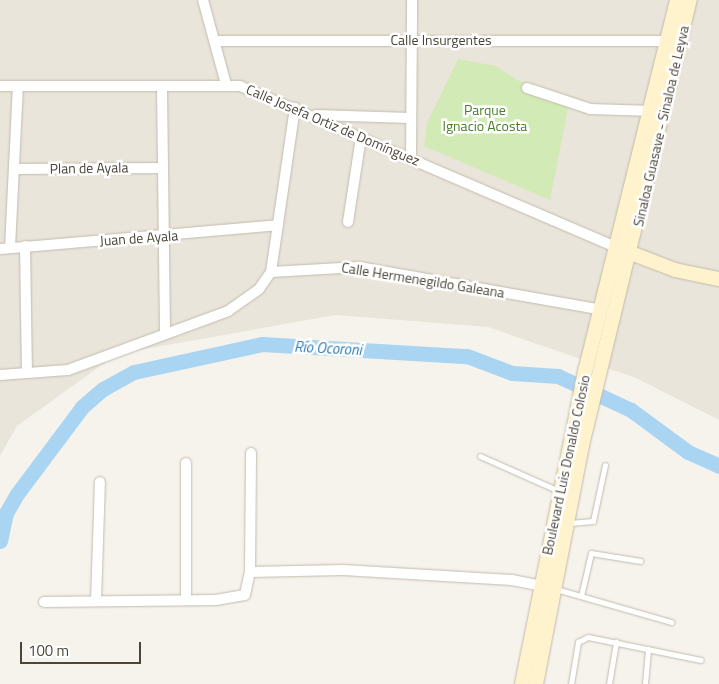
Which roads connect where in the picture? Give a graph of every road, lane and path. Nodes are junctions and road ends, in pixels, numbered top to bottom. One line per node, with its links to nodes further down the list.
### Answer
1 (203, 0): 6 (street)
2 (412, 0): 5 (street)
3 (676, 0): 7 (main road, Sinaloa Guasave - Sinaloa de Leyva)
4 (690, 0): 27 (main road, Sinaloa Guasave - Sinaloa de Leyva)
5 (411, 40): 6 (street, Calle Insurgentes); 7 (street, Calle Insurgentes); 16 (street)
6 (215, 41): 8 (street)
7 (668, 41): 14 (main road, Sinaloa Guasave - Sinaloa de Leyva)
8 (226, 84): 11 (street, Calle Josefa Ortiz de Domínguez); 13 (street, Calle Josefa Ortiz de Domínguez)
9 (0, 86): 10 (street, Calle Josefa Ortiz de Domínguez)
10 (18, 86): 11 (street, Calle Josefa Ortiz de Domínguez); 20 (street)
11 (162, 86): 19 (street)
12 (527, 88): 14 (street)
13 (295, 108): 15 (street, Calle Josefa Ortiz de Domínguez); 22 (street)
14 (652, 111): 26 (main road, Sinaloa Guasave - Sinaloa de Leyva)
15 (310, 115): 16 (street); 17 (street, Calle Josefa Ortiz de Domínguez)
16 (410, 118): 18 (street)
17 (361, 137): 18 (street, Calle Josefa Ortiz de Domínguez); 21 (street)
18 (411, 158): 26 (street, Calle Josefa Ortiz de Domínguez)
19 (163, 168): 20 (street, Plan de Ayala); 23 (street)
20 (15, 169): 25 (street)
21 (348, 222)
22 (278, 226): 23 (street, Juan de Ayala); 28 (street)
23 (162, 236): 24 (street, Juan de Ayala); 31 (street)
24 (25, 246): 25 (street, Juan de Ayala); 32 (street)
25 (5, 248)
26 (618, 248): 27 (main road); 30 (main road, Boulevard Luis Donaldo Colosio)
27 (632, 252): 29 (main road); 34 (main road, Boulevard Luis Donaldo Colosio)
28 (271, 272): 30 (street, Calle Hermenegildo Galeana); 31 (street)
29 (719, 279)
30 (602, 310): 34 (main road, Boulevard Luis Donaldo Colosio)
31 (166, 332): 32 (street)
32 (27, 372): 33 (street)
33 (0, 375)
34 (576, 444): 40 (main road, Boulevard Luis Donaldo Colosio); 41 (main road, Boulevard Luis Donaldo Colosio)
35 (251, 452): 43 (street)
36 (480, 456): 40 (lane)
37 (186, 463): 46 (street)
38 (605, 465): 41 (lane)
39 (100, 482): 47 (street)
40 (559, 491): 44 (main road, Boulevard Luis Donaldo Colosio)
41 (569, 523): 44 (main road, Boulevard Luis Donaldo Colosio)
42 (640, 560): 45 (lane)
43 (250, 572): 44 (street); 46 (street)
44 (548, 587): 45 (lane); 53 (main road, Boulevard Luis Donaldo Colosio); 54 (main road, Boulevard Luis Donaldo Colosio)
45 (581, 596): 49 (lane)
46 (186, 598): 47 (street)
47 (96, 601): 48 (street)
48 (44, 602)
49 (671, 622)
50 (616, 642): 51 (lane); 55 (lane); 56 (lane)
51 (648, 649): 52 (lane); 57 (lane)
52 (701, 660)
53 (522, 684)
54 (536, 684)
55 (571, 684)
56 (609, 684)
57 (645, 684)

